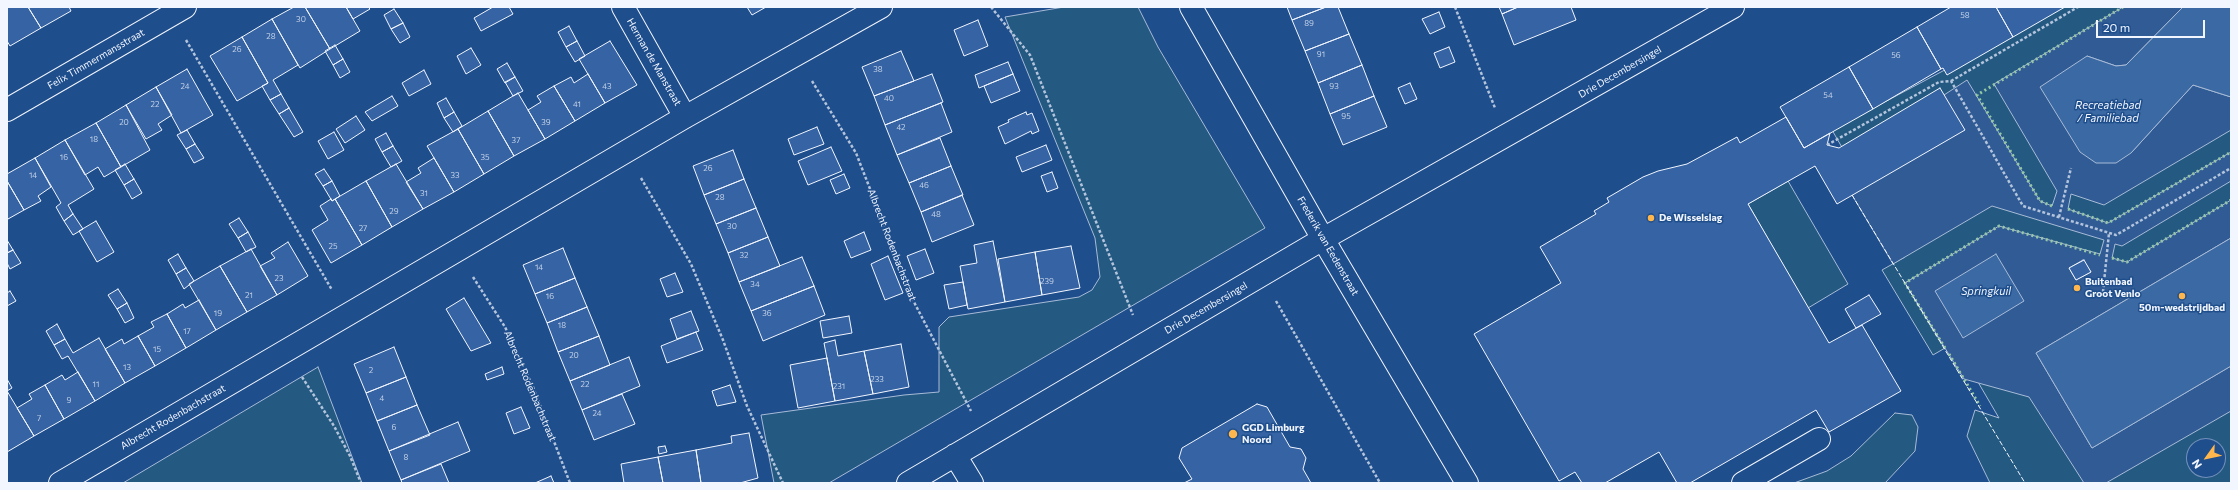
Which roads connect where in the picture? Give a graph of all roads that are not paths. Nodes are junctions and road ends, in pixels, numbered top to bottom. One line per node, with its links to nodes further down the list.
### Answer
1 (622, 7): 7 (street, Herman de Manstraat)
2 (881, 7): 7 (street, Albrecht Rodenbachstraat)
3 (1191, 7): 8 (street, Frederik van Eedenstraat)
4 (1733, 7): 8 (street, Drie Decembersingel)
5 (178, 11): 6 (street, Felix Timmermansstraat)
6 (7, 110)
7 (686, 117): 11 (street, Albrecht Rodenbachstraat)
8 (1323, 239): 10 (street, Drie Decembersingel); 14 (street, Frederik van Eedenstraat)
9 (1819, 440): 15 (street)
10 (955, 455): 12 (street, Drie Decembersingel); 13 (street)
11 (60, 483)
12 (908, 483)
13 (972, 483)
14 (1467, 483)
15 (1743, 483)

